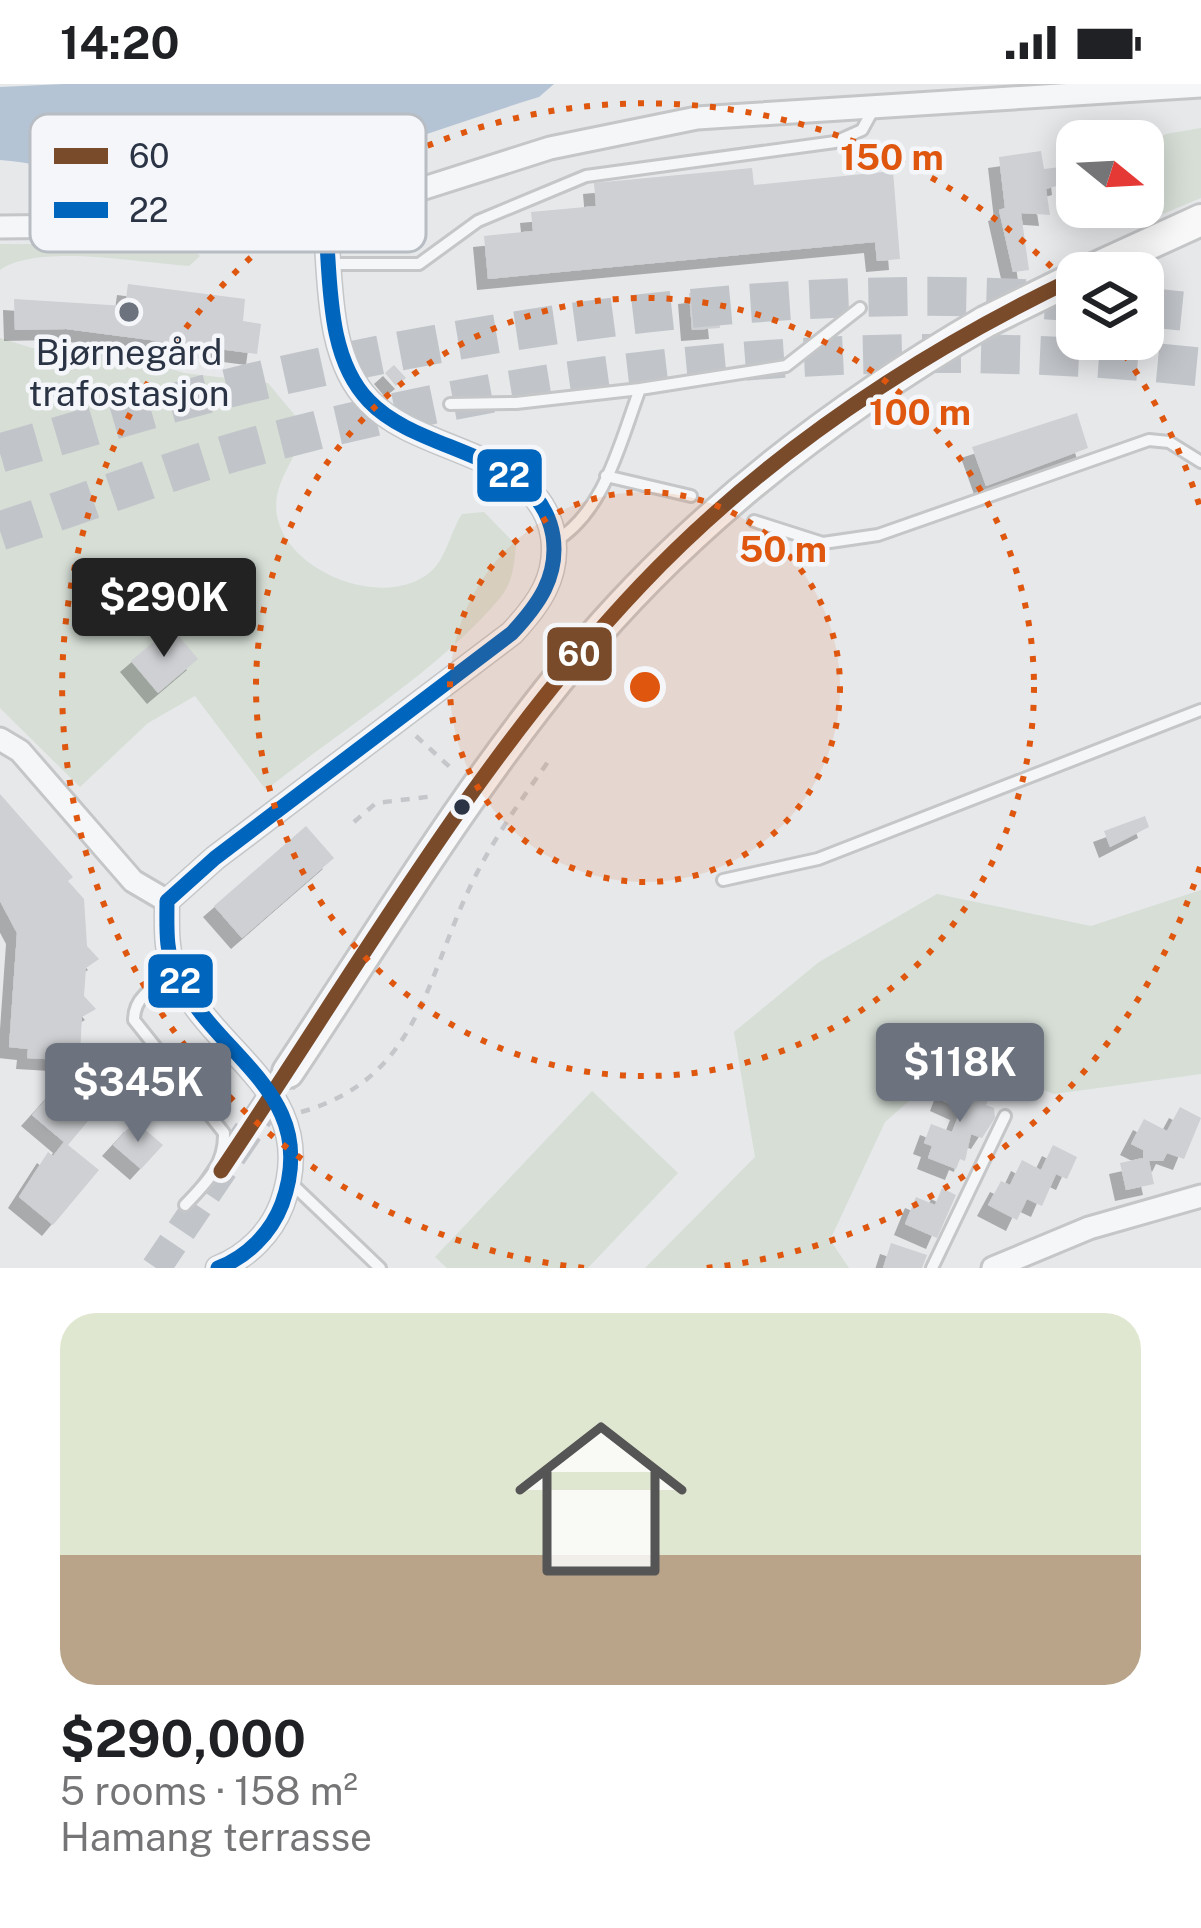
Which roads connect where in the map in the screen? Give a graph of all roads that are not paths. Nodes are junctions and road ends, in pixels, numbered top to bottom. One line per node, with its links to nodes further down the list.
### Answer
1 (1201, 86): 2 (street)
2 (874, 105): 3 (street); 9 (lane)
3 (426, 186)
4 (1191, 223): 8 (main road)
5 (0, 226): 6 (street)
6 (30, 226)
7 (329, 252): 9 (street)
8 (1130, 252)
9 (330, 264): 18 (street)
10 (1056, 287): 24 (main road, bridge)
11 (860, 308): 12 (lane)
12 (640, 388): 13 (lane); 15 (lane)
13 (449, 404)
14 (1201, 462): 17 (lane)
15 (606, 476): 16 (lane); 18 (lane)
16 (691, 496)
17 (754, 521)
18 (554, 542): 22 (street)
19 (1201, 710): 21 (lane)
20 (0, 739): 22 (street)
21 (724, 880)
22 (167, 901): 23 (street)
23 (175, 974): 26 (street); 28 (lane)
24 (288, 1072)
25 (1004, 1116): 31 (lane)
26 (290, 1182): 29 (street); 30 (lane)
27 (1201, 1196): 32 (street)
28 (185, 1205)
29 (224, 1267)
30 (380, 1268)
31 (932, 1268)
32 (993, 1268)

